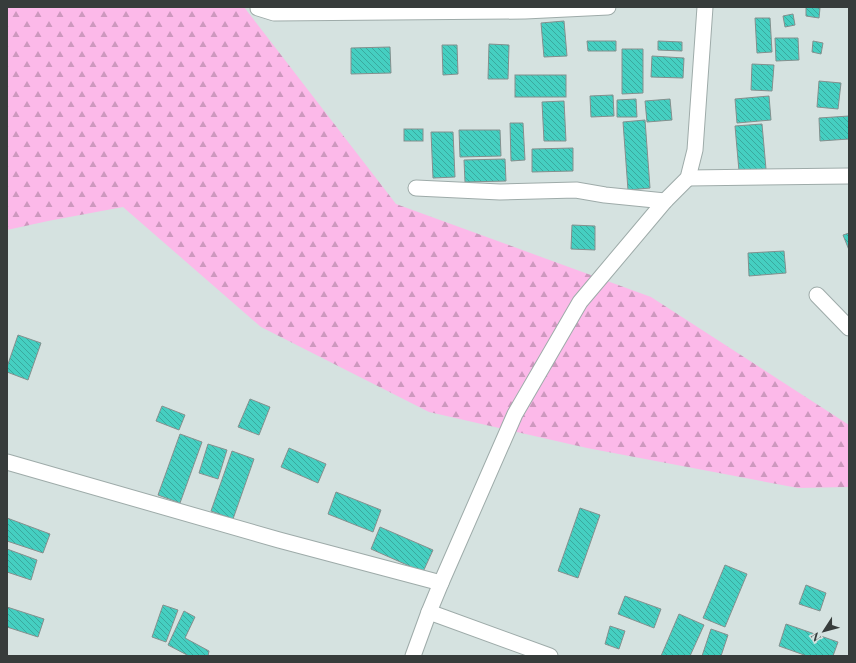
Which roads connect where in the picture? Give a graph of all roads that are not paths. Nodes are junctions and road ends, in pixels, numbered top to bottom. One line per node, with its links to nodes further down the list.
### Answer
1 (258, 7): 2 (street)
2 (608, 7)
3 (705, 7): 5 (street)
4 (849, 176): 5 (street)
5 (688, 178): 7 (street)
6 (416, 188): 7 (street)
7 (665, 201): 11 (street)
8 (817, 296): 9 (street)
9 (849, 328)
10 (7, 462): 11 (street)
11 (441, 583): 12 (street)
12 (429, 612): 13 (street); 14 (street)
13 (413, 656)
14 (550, 656)

